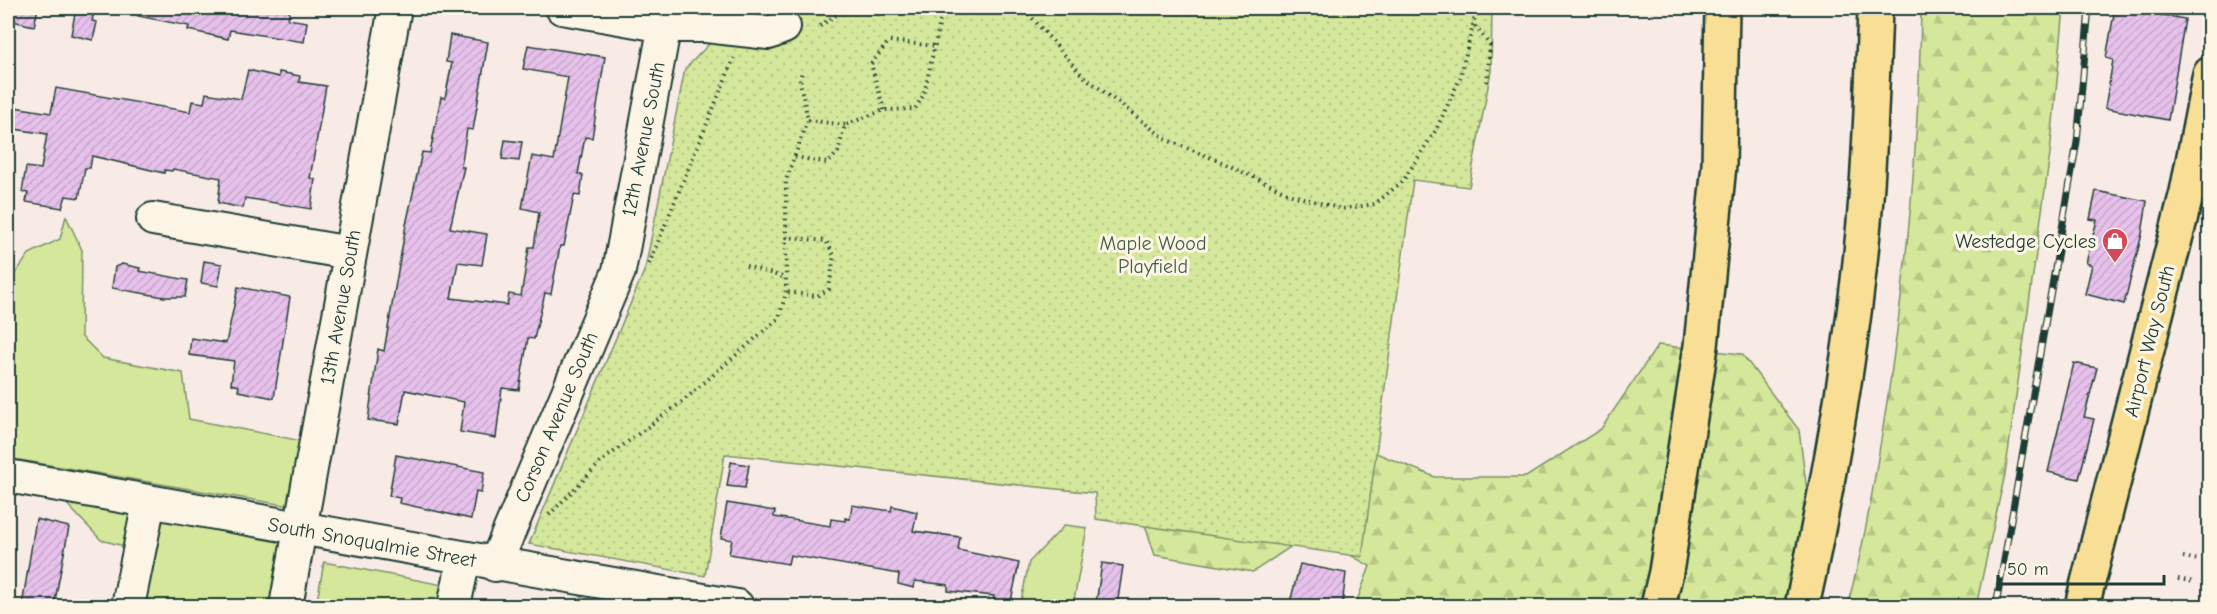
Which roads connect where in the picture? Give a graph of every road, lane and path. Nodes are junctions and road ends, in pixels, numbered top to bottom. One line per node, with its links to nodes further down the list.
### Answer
1 (395, 8): 27 (street, 13th Avenue South)
2 (562, 8): 10 (street)
3 (846, 8): 13 (path)
4 (943, 8): 15 (path)
5 (1008, 8): 9 (path)
6 (1477, 8): 12 (path)
7 (1722, 8): 47 (main road)
8 (1875, 8): 48 (main road)
9 (1028, 10): 12 (path)
10 (666, 17): 11 (street); 29 (street, 12th Avenue South)
11 (717, 17): 14 (street)
12 (1474, 25): 19 (path)
13 (820, 26)
14 (784, 27)
15 (936, 46): 20 (path); 20 (path)
16 (734, 58): 29 (path)
17 (802, 70): 21 (path)
18 (2210, 74): 23 (main road, Airport Way South)
19 (1487, 83)
20 (884, 110): 22 (path)
21 (808, 120): 22 (path); 24 (path)
22 (845, 125): 24 (path)
23 (2203, 146): 49 (main road, Airport Way South)
24 (795, 157): 26 (path)
25 (153, 219): 27 (street)
26 (786, 237): 30 (path); 31 (path)
27 (350, 253): 35 (street, 13th Avenue South)
28 (746, 266): 30 (path)
29 (632, 270): 39 (street, Corson Avenue South)
30 (786, 279): 31 (path)
31 (786, 292): 34 (path)
32 (8, 476): 33 (street, South Snoqualmie Street)
33 (149, 502): 35 (street, South Snoqualmie Street); 43 (street)
34 (549, 515)
35 (301, 529): 37 (street, South Snoqualmie Street); 44 (street, 13th Avenue South)
36 (2182, 557): 38 (path)
37 (464, 559): 39 (street, South Snoqualmie Street); 45 (street)
38 (2199, 560)
39 (495, 565): 42 (street, South Snoqualmie Street)
40 (2178, 579): 41 (path)
41 (2194, 582)
42 (619, 597): 46 (street, South Snoqualmie Street)
43 (128, 606)
44 (286, 606)
45 (454, 606)
46 (737, 606)
47 (1658, 606)
48 (1802, 606)
49 (2082, 606)

